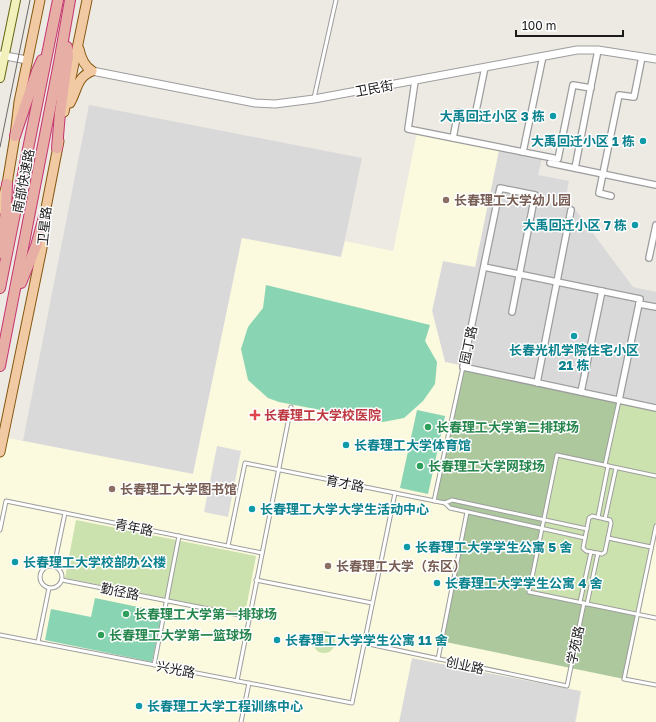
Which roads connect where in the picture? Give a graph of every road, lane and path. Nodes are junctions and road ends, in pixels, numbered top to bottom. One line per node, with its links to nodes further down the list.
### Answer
1 (16, 0): 11 (main road)
2 (40, 0): 15 (main road)
3 (58, 0): 9 (highway, 南部快速路)
4 (70, 0): 7 (highway, 南部快速路)
5 (87, 0): 8 (main road, 卫星路)
6 (336, 0): 21 (lane)
7 (67, 24): 25 (highway); 45 (highway, 南部快速路)
8 (78, 44): 17 (main road); 22 (main road, 卫星路)
9 (49, 46): 23 (highway); 42 (highway, 南部快速路)
10 (598, 50): 12 (street, 卫民街); 13 (street, 卫民街); 20 (street)
11 (2, 55): 15 (street); 18 (main road)
12 (543, 56): 16 (street, 卫民街); 26 (street)
13 (642, 57): 14 (street, 卫民街); 29 (street)
14 (656, 59)
15 (27, 60): 23 (main road)
16 (485, 67): 19 (street, 卫民街); 24 (street)
17 (92, 71): 21 (street, 卫民街); 22 (main road)
18 (0, 78)
19 (415, 81): 21 (street, 卫民街); 24 (street)
20 (591, 88): 26 (street); 28 (street)
21 (314, 99)
22 (64, 114): 25 (main road, 卫星路)
23 (16, 136): 30 (main road)
24 (453, 138): 26 (street)
25 (57, 148): 35 (main road, 卫星路)
26 (524, 152)
27 (550, 163): 28 (street)
28 (575, 168): 29 (street)
29 (603, 174): 31 (street); 32 (street)
30 (7, 184): 33 (main road); 37 (highway)
31 (656, 185)
32 (611, 196)
33 (0, 209)
34 (571, 210): 41 (street)
35 (45, 213): 45 (highway); 55 (main road, 卫星路)
36 (656, 225): 38 (street)
37 (0, 253)
38 (650, 258)
39 (484, 267): 40 (street); 40 (street, 园丁路); 49 (street, 园丁路)
40 (519, 274): 41 (street); 47 (street)
41 (557, 282): 43 (street); 50 (street)
42 (0, 288)
43 (602, 291): 44 (street); 51 (street)
44 (639, 304): 46 (street); 52 (street)
45 (12, 307): 48 (highway, 南部快速路)
46 (656, 307)
47 (512, 312)
48 (0, 366)
49 (463, 367): 50 (street); 61 (lane, 园丁路)
50 (537, 383): 51 (street)
51 (581, 392): 52 (street)
52 (619, 400): 54 (street); 56 (lane)
53 (292, 407): 58 (lane)
54 (656, 408)
55 (0, 452)
56 (607, 466): 57 (lane); 65 (lane); 67 (lane)
57 (616, 468): 59 (lane); 66 (lane)
58 (279, 470): 60 (lane, 育才路); 75 (lane, 育才路); 78 (lane)
59 (656, 476)
60 (395, 493): 61 (lane, 育才路); 85 (lane)
61 (434, 501): 62 (lane, 育才路)
62 (445, 503): 63 (lane, 育才路); 67 (lane, 育才路)
63 (467, 512): 69 (lane, 育才路); 93 (lane)
64 (64, 513): 71 (lane, 青年路); 72 (lane, 青年路); 80 (lane)
65 (598, 517): 66 (lane); 70 (lane)
66 (605, 519): 74 (lane)
67 (544, 520): 69 (lane); 70 (lane, 育才路)
68 (656, 526): 76 (lane)
69 (542, 528): 73 (lane, 育才路); 86 (lane)
70 (587, 529): 73 (lane)
71 (0, 530)
72 (180, 536): 75 (lane, 青年路); 84 (lane)
73 (585, 538): 77 (lane)
74 (608, 538): 76 (lane); 79 (lane)
75 (228, 546): 78 (lane, 青年路)
76 (651, 547): 87 (lane)
77 (591, 552): 79 (lane); 86 (lane, 学苑路)
78 (262, 553): 82 (lane)
79 (598, 553): 86 (lane, 学苑路)
80 (54, 566): 81 (lane); 83 (lane)
81 (62, 580): 83 (lane); 84 (lane, 勤径路)
82 (256, 580): 85 (lane); 88 (lane)
83 (48, 588): 91 (lane)
84 (167, 601): 88 (lane, 勤径路); 94 (lane)
85 (372, 603): 92 (lane)
86 (584, 603): 87 (lane); 97 (lane, 学苑路)
87 (637, 614): 89 (lane); 98 (lane)
88 (249, 617): 95 (lane)
89 (656, 618)
90 (0, 635): 91 (lane, 兴光路)
91 (38, 642): 94 (lane, 兴光路)
92 (364, 643): 93 (lane, 创业路); 96 (lane, 兴光路)
93 (438, 659): 97 (lane, 创业路)
94 (154, 664): 95 (lane, 兴光路)
95 (237, 681): 96 (lane, 兴光路)
96 (249, 683): 99 (lane)
97 (567, 686)
98 (656, 686)
99 (241, 722)

